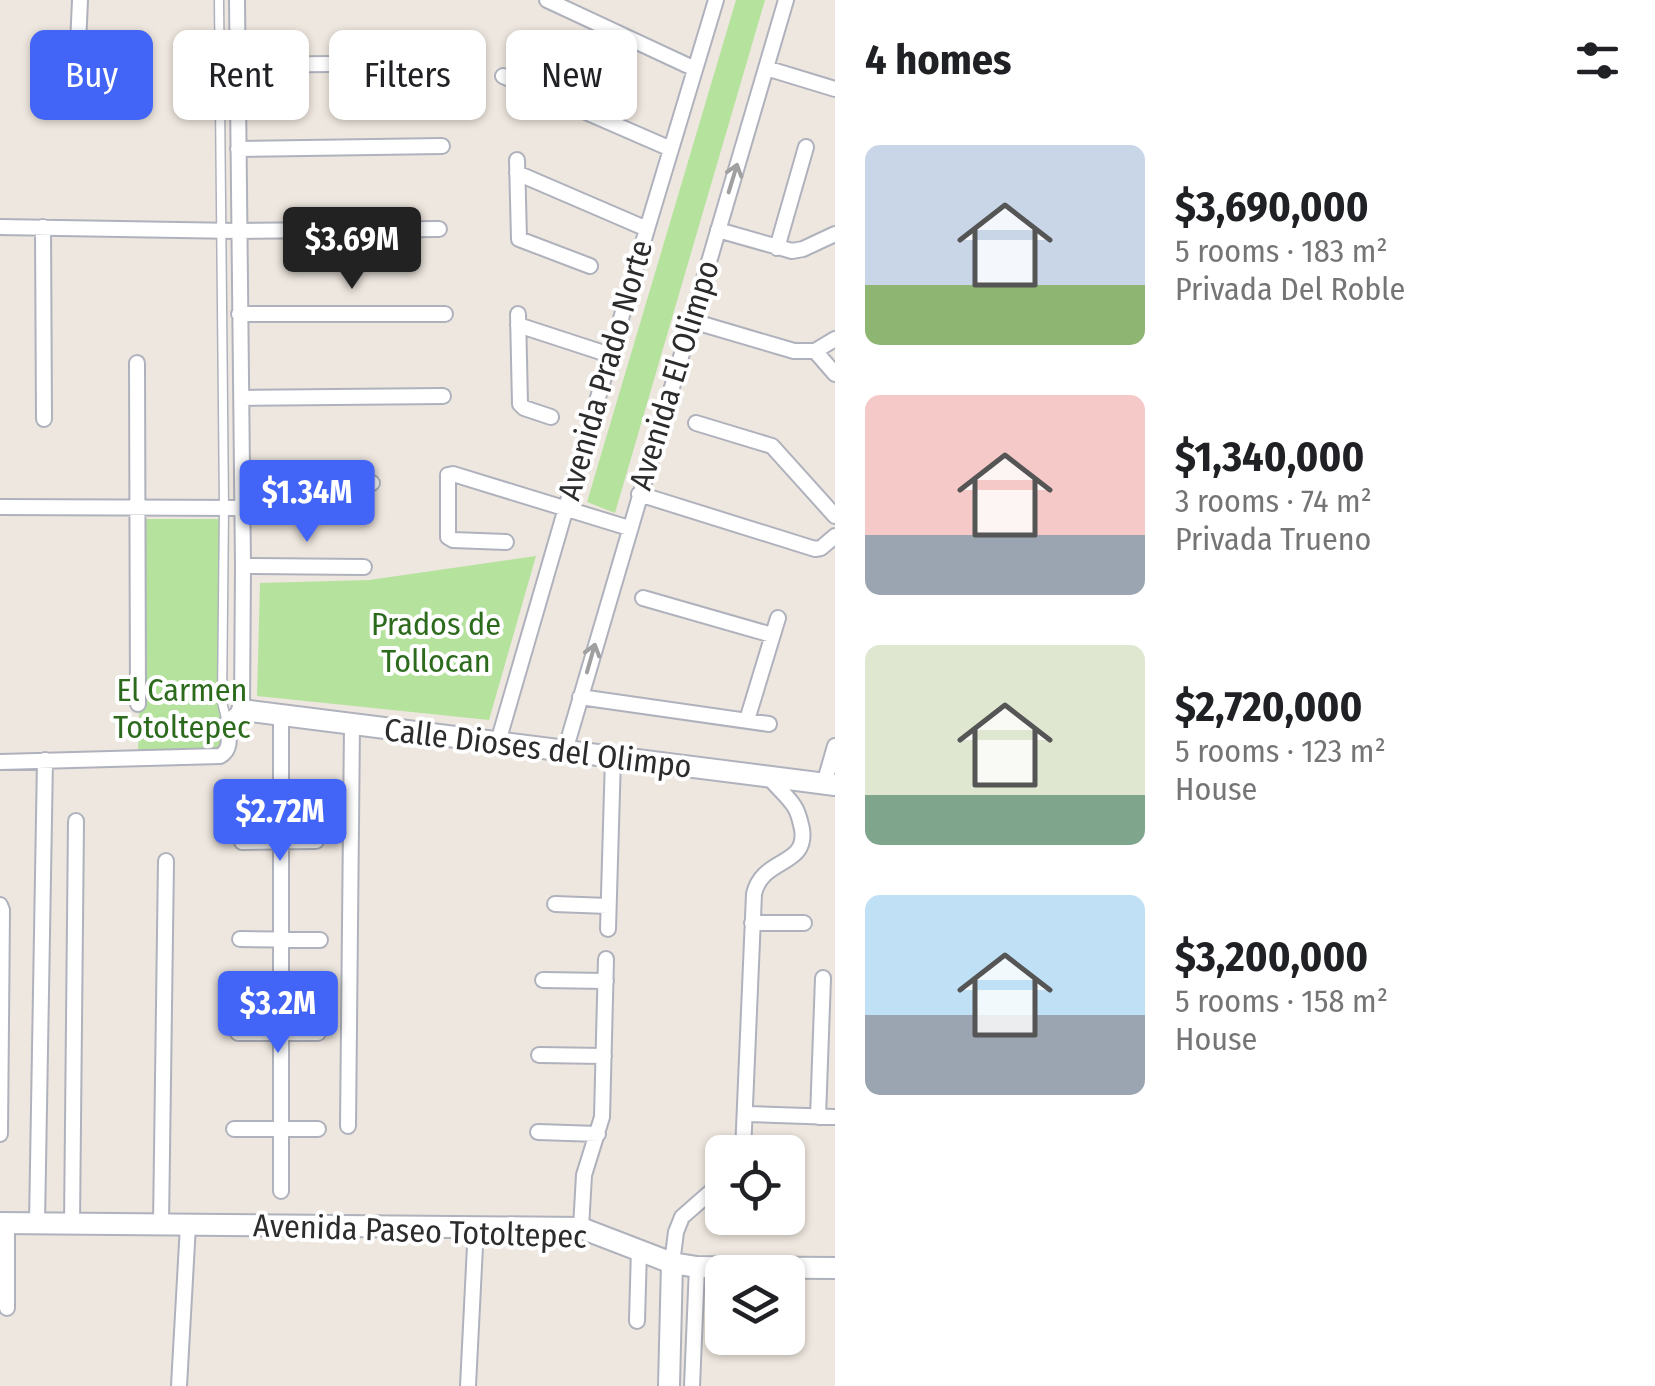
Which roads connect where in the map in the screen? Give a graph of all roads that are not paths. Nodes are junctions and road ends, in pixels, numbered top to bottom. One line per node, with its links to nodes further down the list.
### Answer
1 (80, 0): 7 (street)
2 (219, 0): 23 (lane)
3 (237, 0): 8 (street)
4 (547, 0): 10 (street)
5 (716, 0): 10 (street, Avenida Prado Norte)
6 (786, 0): 9 (street, Avenida El Olimpo)
7 (79, 30)
8 (237, 30)
9 (766, 68): 12 (street); 22 (street, Avenida El Olimpo, one-way to 9)
10 (695, 69): 17 (street, Avenida Prado Norte)
11 (502, 76): 17 (street)
12 (835, 89)
13 (238, 120): 16 (street)
14 (442, 146): 16 (street)
15 (806, 147): 26 (street)
16 (238, 149): 24 (street)
17 (670, 149): 21 (street, Avenida Prado Norte)
18 (0, 226): 19 (street)
19 (43, 227): 23 (street); 39 (street)
20 (439, 228): 24 (street)
21 (647, 228): 27 (street); 33 (street, Avenida Prado Norte)
22 (718, 230): 26 (street); 30 (street, Avenida El Olimpo)
23 (221, 231): 24 (street); 46 (lane)
24 (238, 231): 28 (street)
25 (835, 234): 26 (street)
26 (777, 248)
27 (590, 266)
28 (239, 314): 29 (street); 37 (street)
29 (445, 314)
30 (692, 321): 32 (street); 43 (street, Avenida El Olimpo)
31 (835, 340): 32 (street)
32 (814, 351): 35 (street)
33 (610, 355): 38 (street); 48 (street, Avenida Prado Norte)
34 (137, 363): 45 (street)
35 (835, 374)
36 (443, 396): 37 (street)
37 (240, 398): 41 (street)
38 (550, 417)
39 (44, 418)
40 (696, 423): 49 (street)
41 (242, 484): 42 (street); 47 (street)
42 (372, 484)
43 (639, 494): 50 (street, Avenida El Olimpo); 51 (street)
44 (0, 507): 45 (street)
45 (137, 508): 46 (street); 59 (street)
46 (224, 508): 47 (street); 60 (lane)
47 (242, 508): 53 (street)
48 (565, 508): 50 (street); 52 (street); 65 (street, Avenida Prado Norte)
49 (835, 516)
50 (629, 528): 58 (street, Avenida El Olimpo, one-way to 50)
51 (835, 536)
52 (506, 542)
53 (243, 566): 54 (street); 60 (street)
54 (364, 567)
55 (643, 598): 57 (street)
56 (778, 618): 57 (street)
57 (772, 635): 62 (street)
58 (580, 697): 62 (street); 67 (street, Avenida El Olimpo)
59 (138, 704)
60 (234, 716): 61 (main road, Calle Dioses del Olimpo); 69 (street)
61 (281, 716): 64 (main road, Calle Dioses del Olimpo); 76 (street)
62 (747, 720): 63 (street)
63 (769, 724)
64 (352, 725): 65 (main road, Calle Dioses del Olimpo); 101 (street)
65 (498, 742): 67 (main road, Calle Dioses del Olimpo)
66 (835, 746): 72 (street)
67 (564, 751): 68 (main road, Calle Dioses del Olimpo)
68 (613, 757): 71 (main road, Calle Dioses del Olimpo); 80 (street)
69 (45, 760): 70 (street); 112 (street)
70 (0, 762)
71 (768, 776): 72 (main road, Calle Dioses del Olimpo); 82 (street)
72 (829, 784)
73 (76, 821): 113 (street)
74 (316, 840): 76 (street)
75 (242, 842): 76 (street)
76 (282, 842): 85 (street)
77 (166, 861): 114 (street)
78 (554, 904): 80 (street)
79 (0, 905): 88 (street)
80 (608, 906): 83 (street)
81 (804, 923): 82 (street)
82 (752, 924): 98 (street)
83 (608, 930)
84 (240, 939): 85 (street)
85 (281, 939): 86 (street); 94 (street)
86 (320, 940)
87 (606, 959): 91 (street)
88 (1, 974): 95 (street)
89 (823, 978): 99 (street)
90 (543, 980): 91 (street)
91 (606, 981): 97 (street)
92 (238, 1033): 94 (street)
93 (318, 1033): 94 (street)
94 (281, 1034): 104 (street)
95 (0, 1047): 106 (street)
96 (539, 1055): 97 (street)
97 (604, 1056): 107 (street)
98 (746, 1114): 99 (street); 108 (street)
99 (818, 1117): 100 (street)
100 (835, 1117)
101 (348, 1126)
102 (318, 1129): 104 (street)
103 (234, 1130): 104 (street)
104 (282, 1130): 109 (street)
105 (538, 1132): 107 (street)
106 (0, 1134)
107 (598, 1134): 117 (street)
108 (745, 1135)
109 (280, 1190)
110 (705, 1197): 119 (street)
111 (4, 1223): 112 (main road, Avenida Paseo Totoltepec); 124 (street)
112 (38, 1224): 113 (main road, Avenida Paseo Totoltepec)
113 (72, 1224): 114 (main road, Avenida Paseo Totoltepec)
114 (160, 1225): 115 (main road, Avenida Paseo Totoltepec)
115 (188, 1225): 116 (main road, Avenida Paseo Totoltepec); 126 (street)
116 (476, 1226): 117 (main road, Avenida Paseo Totoltepec); 127 (street)
117 (581, 1228): 118 (main road, Avenida Paseo Totoltepec)
118 (639, 1249): 119 (main road, Avenida Paseo Totoltepec); 125 (street)
119 (672, 1262): 120 (main road, Avenida Paseo Totoltepec); 128 (main road)
120 (697, 1267): 121 (main road, Avenida Paseo Totoltepec); 129 (street)
121 (705, 1267)
122 (805, 1268): 123 (main road, Avenida Paseo Totoltepec)
123 (835, 1268)
124 (8, 1308)
125 (637, 1321)
126 (179, 1386)
127 (468, 1386)
128 (669, 1386)
129 (692, 1386)

